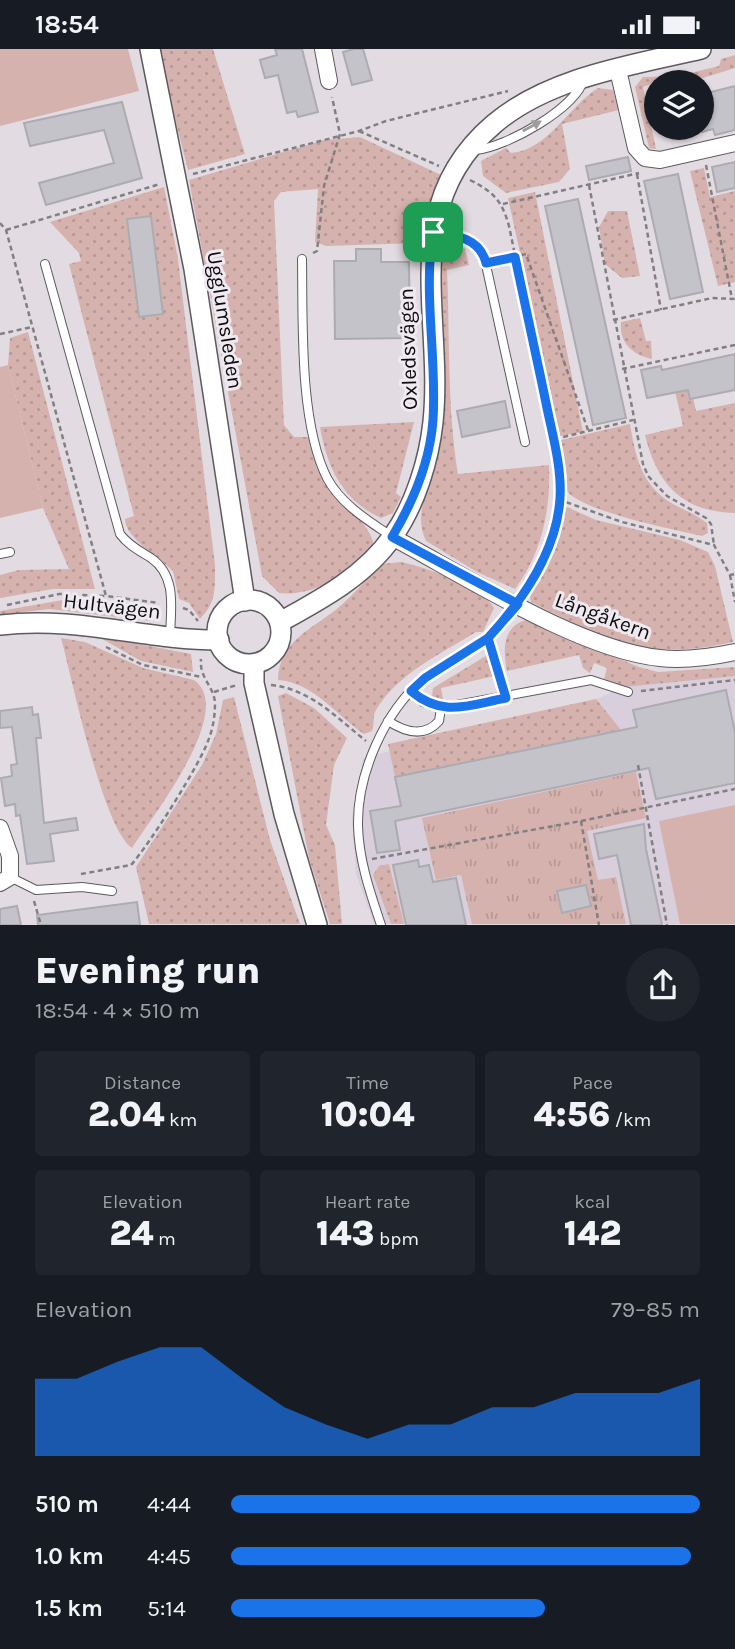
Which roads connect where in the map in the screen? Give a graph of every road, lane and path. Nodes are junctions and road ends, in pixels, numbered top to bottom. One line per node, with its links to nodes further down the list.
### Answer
1 (150, 49): 37 (street, Ugglumsleden)
2 (323, 49): 5 (street)
3 (701, 49): 4 (street, Oxledsvägen)
4 (618, 70): 7 (street); 14 (street, Oxledsvägen)
5 (329, 81): 16 (path)
6 (515, 90): 9 (path)
7 (735, 143)
8 (705, 160): 19 (path)
9 (439, 166)
10 (467, 179): 12 (path)
11 (589, 185): 12 (path); 20 (path); 21 (path)
12 (503, 204): 15 (path)
13 (0, 223): 22 (path)
14 (433, 232): 17 (lane); 31 (street, Oxledsvägen)
15 (515, 257): 17 (path); 27 (path); 28 (path)
16 (302, 259): 31 (lane)
17 (486, 263): 29 (lane)
18 (45, 264): 40 (lane)
19 (734, 299): 20 (path)
20 (661, 310): 21 (path)
21 (613, 320): 25 (path)
22 (32, 327): 23 (path); 36 (path)
23 (0, 334)
24 (735, 345): 25 (path)
25 (622, 369): 26 (path)
26 (633, 419): 27 (path); 32 (path)
27 (589, 430): 28 (path)
28 (553, 439): 30 (path)
29 (525, 442)
30 (560, 500): 32 (path); 39 (path)
31 (392, 537): 39 (street, Långåkern); 42 (street, Oxledsvägen)
32 (714, 545): 35 (path)
33 (10, 551): 34 (lane)
34 (0, 554)
35 (733, 575): 38 (path)
36 (106, 596): 40 (path); 41 (path)
37 (245, 601): 42 (street); 46 (street)
38 (735, 602)
39 (518, 604): 45 (lane); 48 (street, Långåkern)
40 (172, 605): 44 (lane); 46 (path)
41 (0, 606)
42 (280, 622): 49 (street)
43 (0, 625): 44 (street, Hultvägen)
44 (170, 636): 46 (street, Hultvägen)
45 (488, 638): 54 (lane); 57 (lane)
46 (210, 640): 49 (street); 50 (path)
47 (102, 645): 50 (path)
48 (735, 652)
49 (254, 664): 70 (street)
50 (202, 677): 55 (path)
51 (735, 680): 56 (path)
52 (283, 686): 60 (path)
53 (229, 687): 55 (path)
54 (411, 691): 58 (lane); 59 (lane)
55 (214, 692): 67 (path)
56 (628, 692): 57 (lane)
57 (506, 698): 58 (lane)
58 (441, 708): 59 (lane)
59 (388, 721): 60 (lane)
60 (374, 747): 66 (lane)
61 (638, 765): 63 (path)
62 (735, 789): 63 (path)
63 (645, 806): 64 (path); 73 (path)
64 (581, 821): 66 (path); 72 (path)
65 (0, 828): 68 (street)
66 (362, 861): 71 (lane)
67 (81, 874)
68 (5, 880): 69 (lane)
69 (112, 891)
70 (317, 925)
71 (381, 925)
72 (599, 925)
73 (667, 925)

